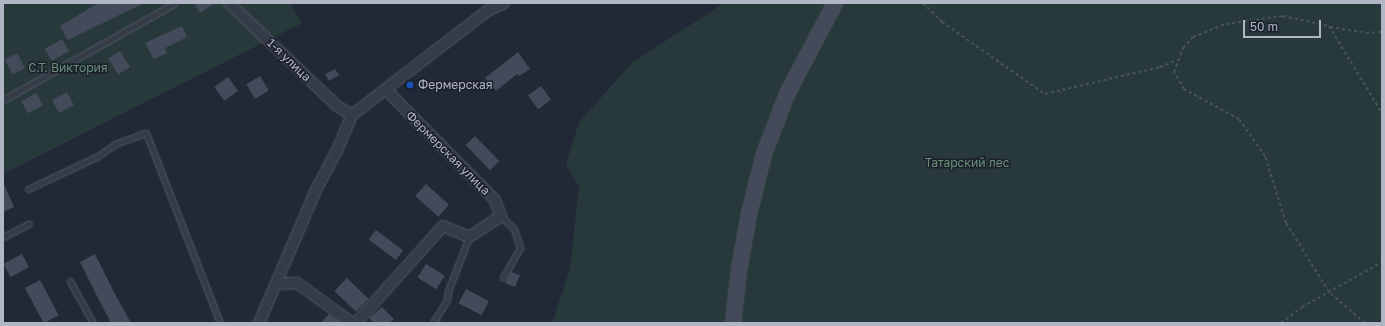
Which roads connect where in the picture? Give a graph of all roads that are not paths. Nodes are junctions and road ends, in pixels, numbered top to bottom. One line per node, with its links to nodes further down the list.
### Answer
1 (174, 3): 6 (lane)
2 (229, 3): 7 (street, 1-я улица)
3 (504, 3): 5 (street)
4 (835, 3): 22 (main road)
5 (386, 90): 7 (street); 9 (street, Фермерская улица)
6 (3, 100)
7 (352, 115): 15 (street)
8 (28, 189): 17 (lane)
9 (500, 216): 12 (street); 13 (lane)
10 (29, 224): 11 (lane)
11 (3, 237)
12 (469, 237): 20 (street); 21 (lane)
13 (502, 277)
14 (70, 281): 16 (lane)
15 (276, 284): 18 (street); 19 (street)
16 (94, 323)
17 (220, 323)
18 (259, 323)
19 (352, 323)
20 (356, 323)
21 (437, 323)
22 (734, 323)

